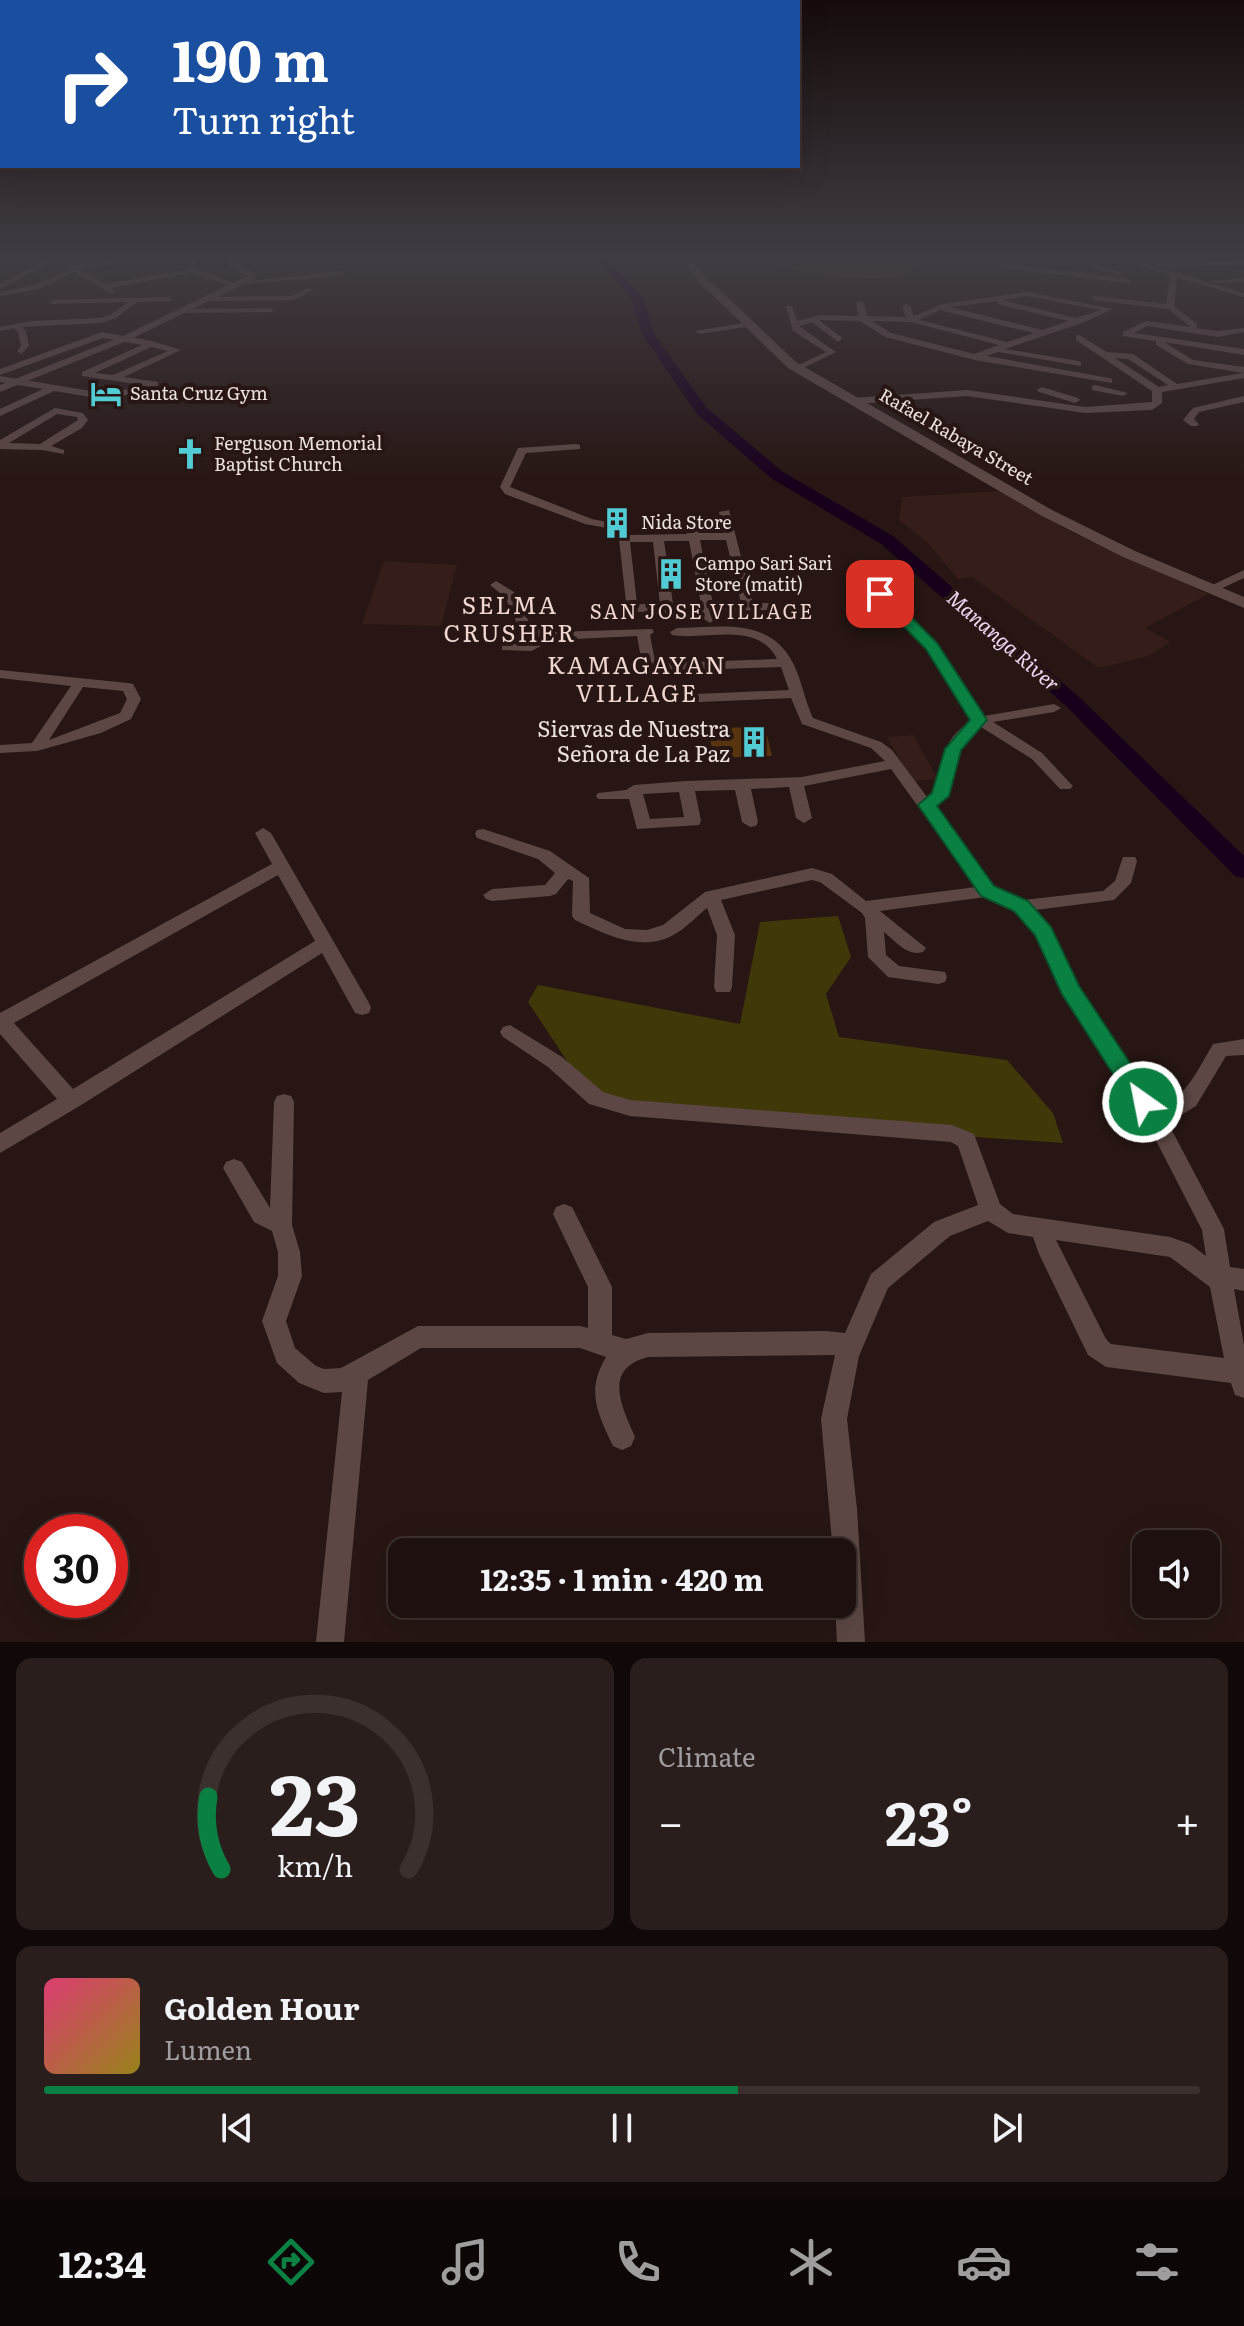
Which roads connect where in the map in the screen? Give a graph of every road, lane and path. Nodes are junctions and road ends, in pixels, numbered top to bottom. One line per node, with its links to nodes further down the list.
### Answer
1 (22, 332): 26 (street)
2 (140, 332): 18 (street)
3 (705, 332): 23 (street)
4 (758, 332): 33 (main road, Rafael Rabaya Street)
5 (800, 332): 33 (street)
6 (830, 332): 21 (street)
7 (883, 332): 16 (street)
8 (911, 332): 29 (street)
9 (959, 332): 25 (street)
10 (1004, 332): 19 (street)
11 (1029, 332): 17 (street)
12 (1057, 332): 17 (street)
13 (1128, 332): 22 (street)
14 (1203, 332): 15 (street)
15 (1235, 332)
16 (888, 335): 29 (street); 31 (street)
17 (1049, 337): 19 (street)
18 (126, 338): 24 (street); 34 (street); 40 (street)
19 (1032, 338): 25 (street)
20 (1079, 338): 30 (street)
21 (838, 339)
22 (1155, 339): 27 (street); 35 (street)
23 (713, 340)
24 (152, 344): 36 (street); 37 (street)
25 (1014, 345): 28 (street); 29 (street)
26 (21, 351)
27 (1244, 352)
28 (1072, 353)
29 (996, 355): 32 (street); 39 (street); 48 (street)
30 (1105, 355): 42 (street); 45 (street)
31 (950, 361)
32 (1084, 365)
33 (796, 368): 47 (main road, Rafael Rabaya Street)
34 (0, 372)
35 (1244, 372): 42 (street)
36 (86, 374): 37 (street); 41 (street)
37 (114, 378): 41 (street)
38 (0, 379): 40 (street)
39 (1109, 381)
40 (22, 382): 41 (street); 43 (street)
41 (53, 387): 50 (street)
42 (1176, 387): 45 (street)
43 (0, 389)
44 (1042, 390): 49 (street)
45 (1157, 394): 48 (street)
46 (1244, 399): 51 (street)
47 (854, 401): 49 (street); 64 (main road, Rafael Rabaya Street)
48 (1128, 403): 49 (street)
49 (1082, 410)
50 (0, 413)
51 (1194, 424)
52 (0, 445): 53 (street); 53 (street)
53 (42, 447): 55 (street)
54 (576, 447): 58 (street)
55 (60, 452)
56 (725, 512): 60 (street)
57 (691, 523): 59 (street)
58 (624, 534): 61 (street); 70 (street)
59 (694, 536): 60 (street); 61 (street); 69 (street)
60 (730, 536): 68 (street)
61 (658, 538): 70 (street)
62 (1244, 574): 64 (street)
63 (496, 585): 73 (street)
64 (1210, 589): 66 (main road, Rafael Rabaya Street)
65 (880, 594): 81 (street)
66 (1244, 603)
67 (775, 607): 68 (street)
68 (748, 608): 69 (street)
69 (707, 609): 70 (street); 72 (street)
70 (667, 610)
71 (677, 632): 72 (street)
72 (712, 632): 75 (street)
73 (551, 636): 74 (street); 75 (street)
74 (507, 647)
75 (787, 663): 78 (street)
76 (0, 674): 77 (street)
77 (78, 685): 82 (street); 82 (street)
78 (797, 694): 79 (street); 84 (street)
79 (631, 701)
80 (1054, 708): 81 (street)
81 (979, 720): 88 (street); 91 (street)
82 (37, 747): 83 (street)
83 (0, 749)
84 (894, 764): 85 (street); 91 (street)
85 (795, 782): 86 (street); 92 (street)
86 (742, 784): 87 (street); 93 (street)
87 (686, 786): 89 (street); 89 (street)
88 (1065, 786)
89 (635, 794): 90 (street)
90 (604, 796)
91 (927, 805): 99 (street)
92 (804, 818)
93 (750, 822)
94 (263, 833): 97 (street)
95 (483, 834): 98 (street)
96 (1129, 861): 102 (street)
97 (281, 866): 104 (street); 109 (street)
98 (566, 870): 100 (street); 101 (street)
99 (988, 891): 102 (street); 103 (street)
100 (492, 895)
101 (711, 896): 103 (street); 107 (street)
102 (1021, 906): 114 (street)
103 (868, 911): 105 (street); 106 (street)
104 (325, 943): 108 (street); 112 (street)
105 (917, 948)
106 (938, 977)
107 (723, 987)
108 (362, 1008)
109 (1, 1022): 112 (street)
110 (510, 1032): 117 (street)
111 (1244, 1047): 114 (street)
112 (71, 1101): 115 (street)
113 (284, 1102): 119 (street)
114 (1155, 1119): 121 (street)
115 (0, 1144)
116 (234, 1168): 119 (street)
117 (991, 1210): 120 (street); 123 (street)
118 (564, 1214): 122 (street)
119 (281, 1225): 125 (street)
120 (1042, 1228): 121 (street); 126 (street)
121 (1230, 1280): 126 (street)
122 (600, 1345): 124 (street); 125 (street)
123 (851, 1346): 124 (street); 129 (street)
124 (626, 1351): 127 (street)
125 (356, 1373): 128 (street)
126 (1242, 1379)
127 (622, 1437)
128 (330, 1642)
129 (851, 1642)

